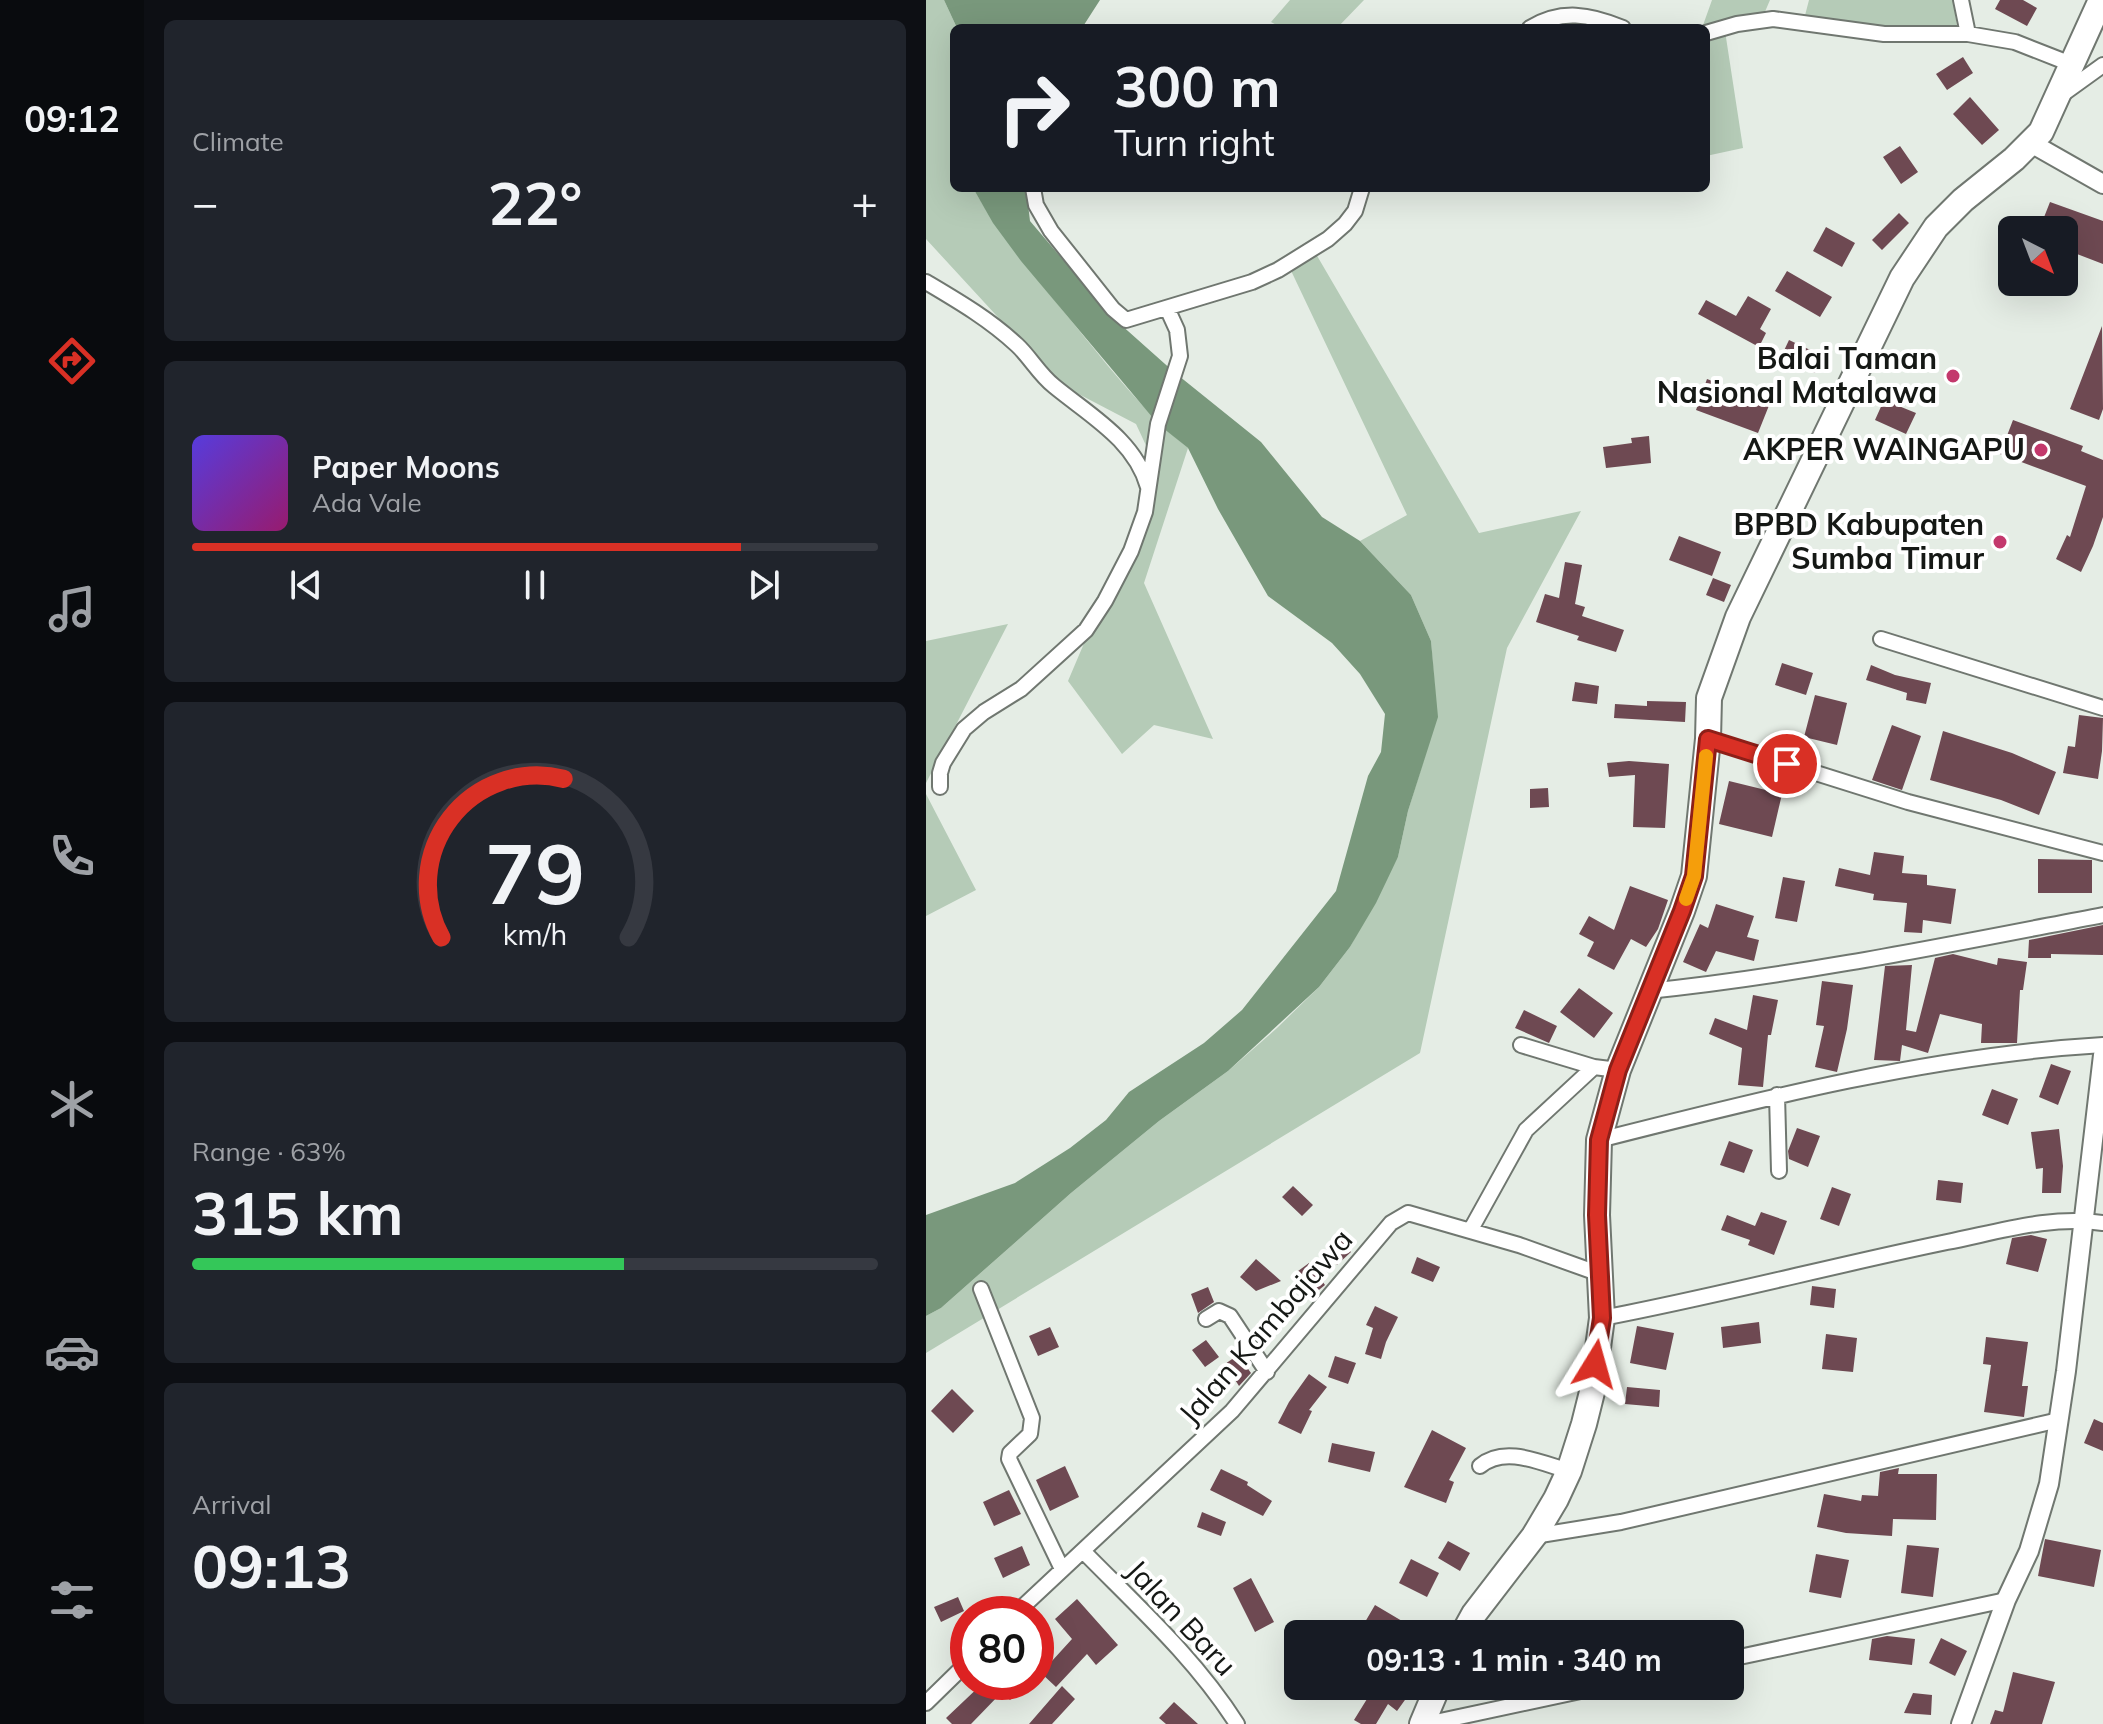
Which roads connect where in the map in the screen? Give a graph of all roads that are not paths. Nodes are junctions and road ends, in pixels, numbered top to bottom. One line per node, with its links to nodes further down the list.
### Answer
1 (1961, 0): 6 (street)
2 (2101, 0): 7 (highway)
3 (1538, 24): 4 (street)
4 (1610, 24)
5 (1710, 32): 6 (street)
6 (1968, 34): 7 (street)
7 (2071, 64): 9 (highway)
8 (2103, 65): 9 (street)
9 (2056, 99): 10 (highway)
10 (2031, 143): 11 (street); 19 (highway)
11 (2103, 184)
12 (1032, 192): 15 (street)
13 (1361, 192): 15 (street)
14 (926, 282): 16 (street)
15 (1167, 308): 16 (street)
16 (1149, 491): 20 (street)
17 (1881, 639): 18 (street)
18 (2103, 708)
19 (1708, 739): 21 (street); 23 (highway)
20 (940, 787)
21 (2103, 853)
22 (2103, 915): 23 (street)
23 (1648, 991): 27 (highway)
24 (1521, 1045): 27 (street)
25 (2103, 1045): 28 (street)
26 (2103, 1055): 31 (street)
27 (1606, 1068): 29 (highway); 33 (street)
28 (1777, 1095): 29 (street); 30 (street)
29 (1599, 1140): 34 (highway)
30 (1779, 1171)
31 (2082, 1220): 32 (street); 36 (street); 39 (street)
32 (2103, 1223)
33 (1470, 1231): 34 (street, Jalan Kambajawa); 38 (street, Jalan Kambajawa)
34 (1600, 1274): 36 (highway)
35 (981, 1289): 44 (street)
36 (1602, 1318): 41 (highway)
37 (1206, 1319): 38 (street)
38 (1267, 1372): 43 (street, Jalan Kambajawa)
39 (2059, 1420): 42 (street); 46 (street)
40 (1480, 1466): 41 (street)
41 (1569, 1471): 42 (highway)
42 (1534, 1536): 47 (highway)
43 (1083, 1551): 44 (street, Jalan Kambajawa); 53 (street, Jalan Baru)
44 (1062, 1569): 45 (street, Jalan Kambajawa)
45 (1034, 1596)
46 (2006, 1600): 48 (street); 55 (street)
47 (1471, 1620)
48 (1744, 1656)
49 (950, 1680): 52 (street)
50 (1433, 1700): 54 (highway)
51 (1538, 1700): 54 (street)
52 (926, 1703)
53 (1237, 1724)
54 (1424, 1724)
55 (1961, 1724)

